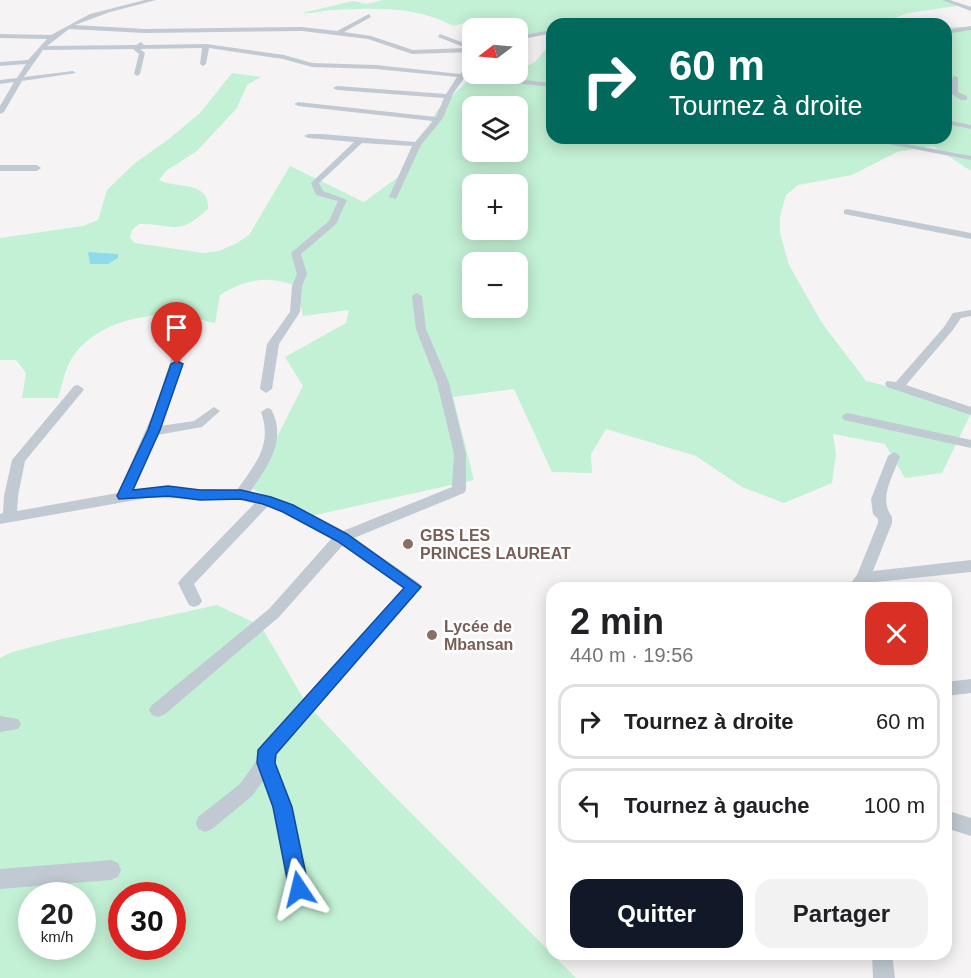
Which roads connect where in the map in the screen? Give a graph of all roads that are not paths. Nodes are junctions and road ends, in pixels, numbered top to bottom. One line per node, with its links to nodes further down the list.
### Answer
1 (153, 0): 5 (street)
2 (945, 0): 3 (street)
3 (971, 9)
4 (369, 16): 9 (street)
5 (69, 27): 7 (street); 13 (street)
6 (971, 28): 8 (street)
7 (146, 31): 9 (street); 17 (street)
8 (952, 31)
9 (341, 32): 15 (street); 20 (street)
10 (546, 33): 14 (street)
11 (0, 36): 13 (street)
12 (440, 36): 16 (street)
13 (53, 37): 19 (street)
14 (528, 37)
15 (329, 40)
16 (462, 45)
17 (138, 46): 18 (street); 19 (street); 25 (street)
18 (206, 46): 23 (street); 26 (street)
19 (40, 48): 21 (street)
20 (462, 50)
21 (32, 62): 22 (street); 28 (street)
22 (0, 64)
23 (203, 64)
24 (73, 73): 28 (street)
25 (137, 74)
26 (461, 76): 30 (street); 32 (street)
27 (955, 77): 33 (street)
28 (20, 81): 29 (street); 35 (street)
29 (0, 82)
30 (546, 84)
31 (337, 88): 32 (street)
32 (449, 96): 36 (street)
33 (963, 98)
34 (298, 104): 36 (street)
35 (0, 112)
36 (438, 119): 41 (street)
37 (952, 123): 38 (street)
38 (971, 127)
39 (308, 136): 40 (street)
40 (361, 139): 41 (street); 53 (street)
41 (417, 144): 46 (street)
42 (894, 144): 43 (street)
43 (971, 158)
44 (0, 168): 45 (street)
45 (37, 168)
46 (393, 197)
47 (847, 212): 48 (street)
48 (971, 237)
49 (417, 296): 65 (street)
50 (971, 313): 55 (street)
51 (188, 323): 58 (street)
52 (78, 389): 64 (street)
53 (266, 389)
54 (214, 411): 58 (street)
55 (971, 411)
56 (267, 412): 61 (street)
57 (848, 417): 59 (street)
58 (154, 430): 62 (street)
59 (971, 444)
60 (894, 456): 67 (street)
61 (241, 494): 62 (street); 63 (street)
62 (123, 496): 64 (street)
63 (266, 500): 65 (street); 69 (street)
64 (5, 518)
65 (342, 537): 72 (street); 73 (street)
66 (971, 566): 68 (street)
67 (859, 582)
68 (866, 582)
69 (194, 601)
70 (971, 686): 71 (street)
71 (952, 688)
72 (158, 710)
73 (266, 763): 75 (street); 79 (street)
74 (952, 821): 76 (street)
75 (205, 823)
76 (971, 827)
77 (111, 870): 78 (street)
78 (0, 879)
79 (299, 889)
80 (882, 960): 81 (street)
81 (884, 978)

